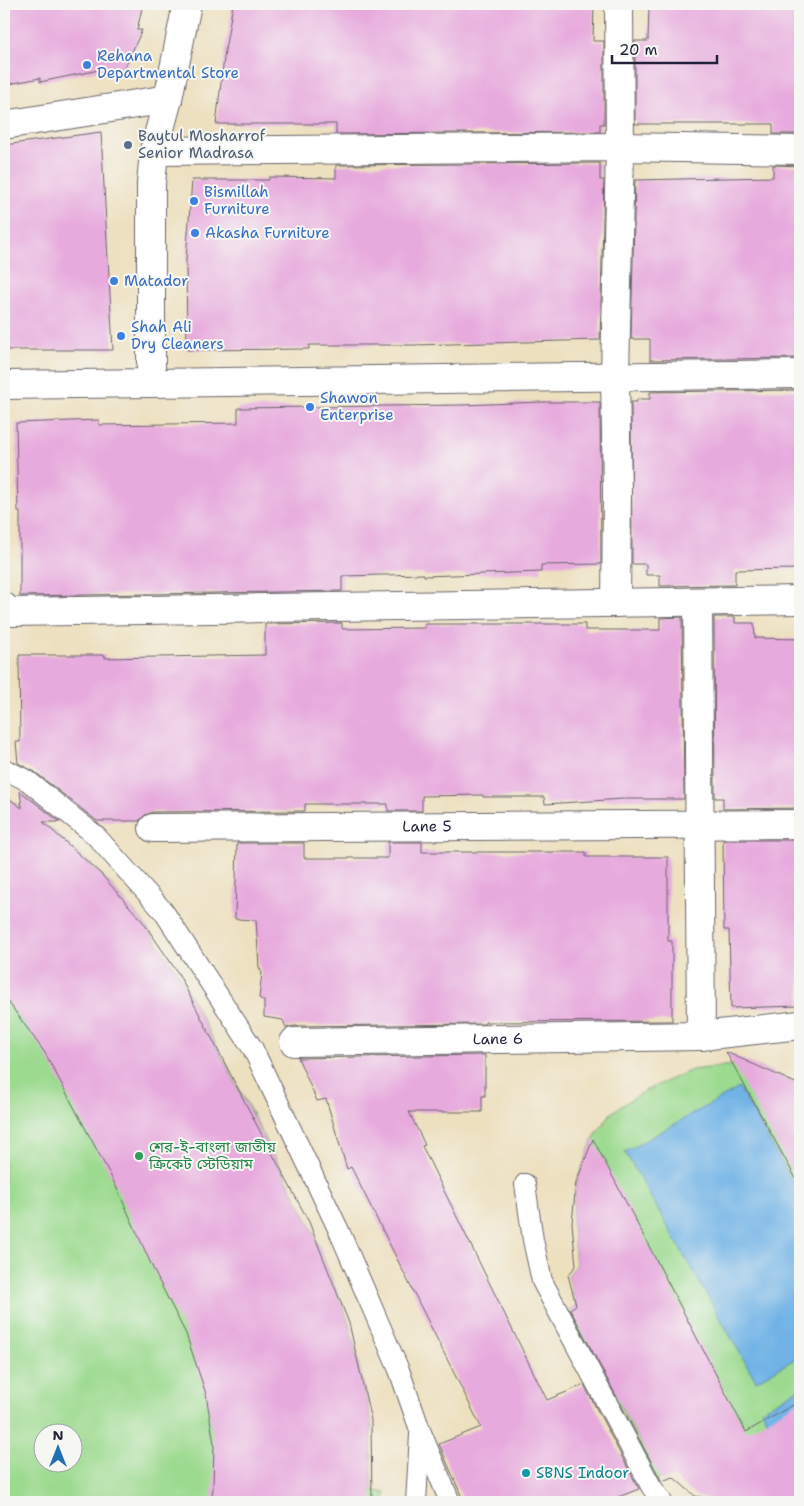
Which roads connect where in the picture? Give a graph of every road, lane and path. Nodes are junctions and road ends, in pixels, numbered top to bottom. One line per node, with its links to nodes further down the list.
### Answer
1 (187, 4): 3 (street)
2 (618, 4): 5 (street)
3 (168, 99): 4 (street); 7 (street)
4 (4, 125)
5 (620, 146): 6 (street); 7 (street); 9 (street)
6 (800, 150)
7 (154, 151): 10 (street)
8 (800, 374): 9 (street)
9 (615, 377): 10 (street); 14 (street)
10 (151, 383): 11 (street)
11 (4, 385)
12 (800, 600): 13 (street)
13 (698, 602): 14 (street); 17 (street)
14 (616, 603): 15 (street)
15 (4, 607)
16 (4, 769): 24 (lane)
17 (700, 823): 18 (street, Lane 5); 19 (street, Lane 5); 21 (street)
18 (800, 824)
19 (153, 828)
20 (800, 1025): 21 (street, Lane 6)
21 (700, 1036): 22 (street, Lane 6)
22 (294, 1042)
23 (525, 1184): 27 (lane)
24 (420, 1430): 25 (lane); 26 (lane)
25 (416, 1502)
26 (450, 1502)
27 (662, 1502)

